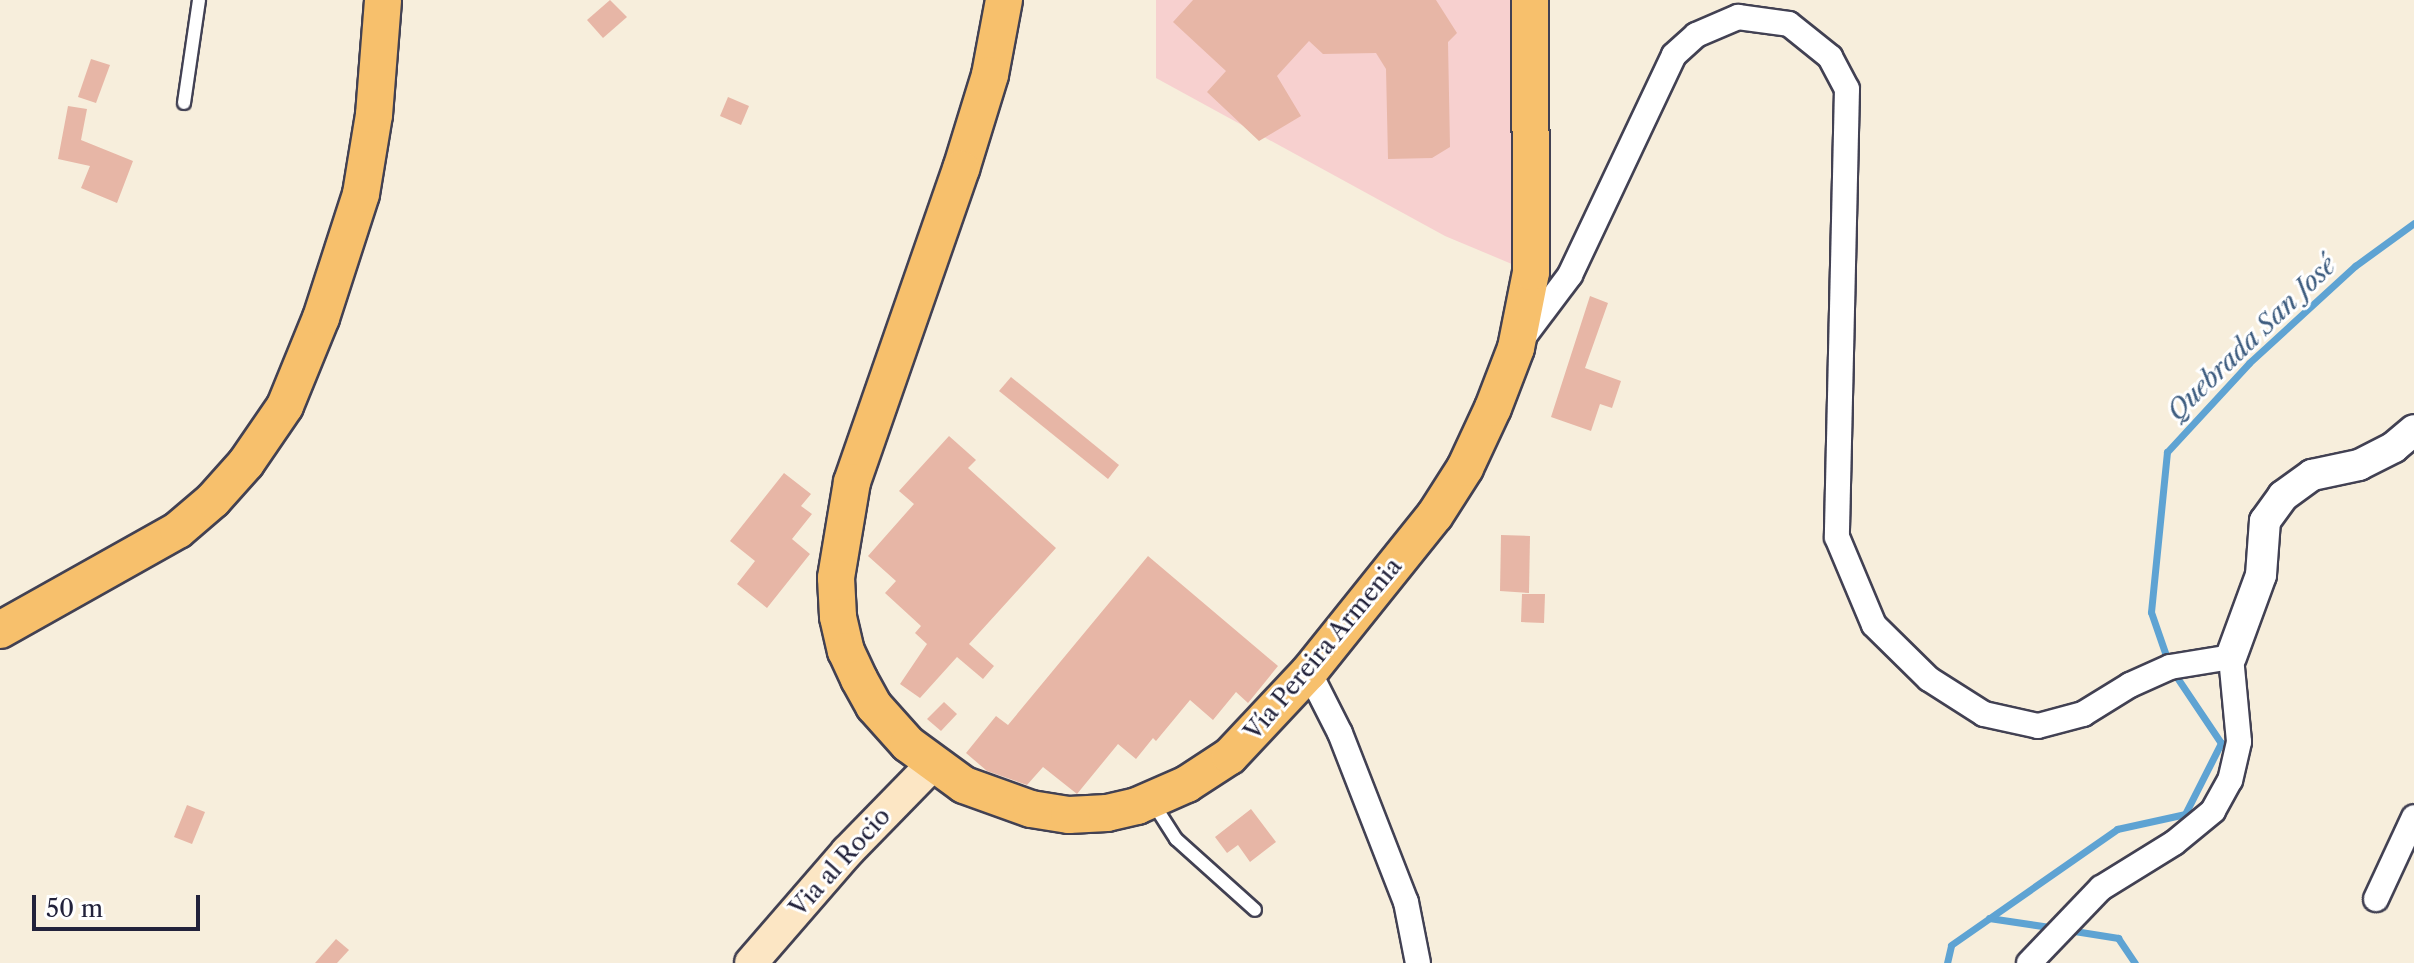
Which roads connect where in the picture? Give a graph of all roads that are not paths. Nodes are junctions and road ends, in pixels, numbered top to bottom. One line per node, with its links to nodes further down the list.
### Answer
1 (199, 0): 5 (lane)
2 (383, 0): 8 (main road)
3 (1004, 0): 11 (main road, Vía Pereira Armenia)
4 (1530, 0): 6 (main road, Vía Pereira Armenia)
5 (184, 103)
6 (1516, 348): 9 (street); 10 (main road, Vía Pereira Armenia)
7 (2414, 430): 9 (street)
8 (0, 630)
9 (2231, 657): 18 (street)
10 (1309, 672): 12 (main road, Vía Pereira Armenia); 17 (street)
11 (932, 765): 12 (main road, Vía Pereira Armenia); 16 (main road, Via al Rocio)
12 (1151, 801): 15 (lane)
13 (2414, 817): 14 (street)
14 (2376, 899)
15 (1255, 910)
16 (751, 963)
17 (1418, 963)
18 (2029, 963)

